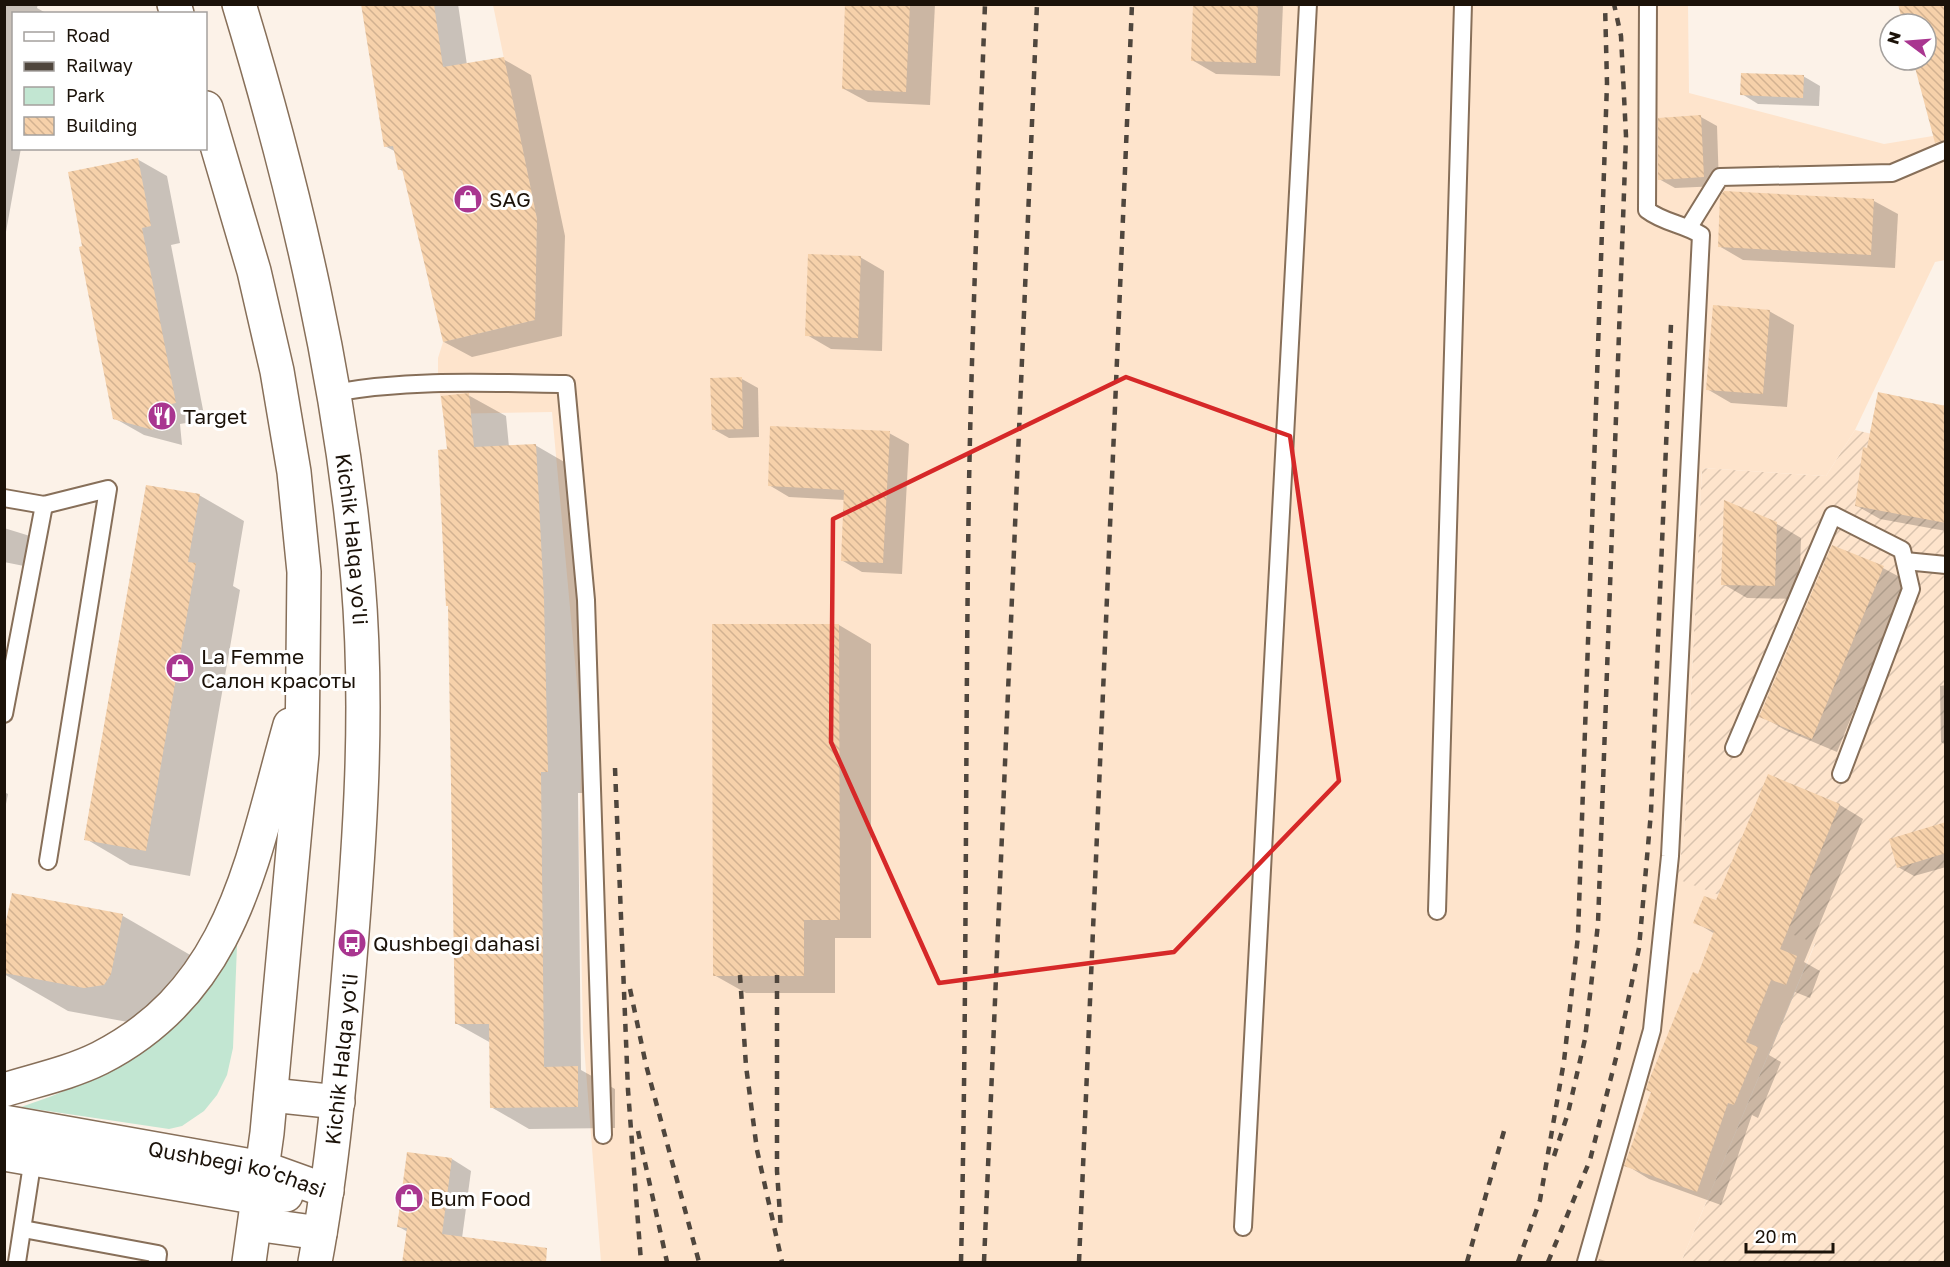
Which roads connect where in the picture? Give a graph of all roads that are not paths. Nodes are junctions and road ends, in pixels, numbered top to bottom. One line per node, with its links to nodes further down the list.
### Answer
1 (239, 4): 8 (main road, Kichik Halqa yo'li)
2 (1308, 4): 27 (lane)
3 (1463, 4): 18 (lane)
4 (1648, 4): 7 (lane)
5 (207, 111): 13 (main road)
6 (1946, 150): 7 (lane)
7 (1689, 227): 33 (lane)
8 (333, 393): 21 (main road, Kichik Halqa yo'li); 23 (lane)
9 (4, 498): 10 (lane)
10 (44, 505): 14 (lane); 17 (lane)
11 (1905, 561): 12 (lane); 15 (lane); 16 (lane)
12 (1946, 565)
13 (305, 672): 19 (main road); 20 (main road)
14 (5, 709)
15 (1734, 748)
16 (1841, 774)
17 (48, 861)
18 (1437, 911)
19 (4, 1090)
20 (271, 1095): 21 (main road); 26 (main road)
21 (338, 1102): 25 (main road, Kichik Halqa yo'li)
22 (4, 1122): 26 (main road, Qushbegi ko'chasi)
23 (603, 1135)
24 (19, 1156): 26 (main road, Qushbegi ko'chasi); 28 (lane)
25 (327, 1191): 26 (main road, Qushbegi ko'chasi); 29 (main road, Kichik Halqa yo'li)
26 (259, 1197): 29 (main road); 32 (main road)
27 (1243, 1227)
28 (23, 1229): 30 (lane); 31 (lane)
29 (318, 1248)
30 (17, 1263)
31 (156, 1263)
32 (249, 1263)
33 (1586, 1263)

